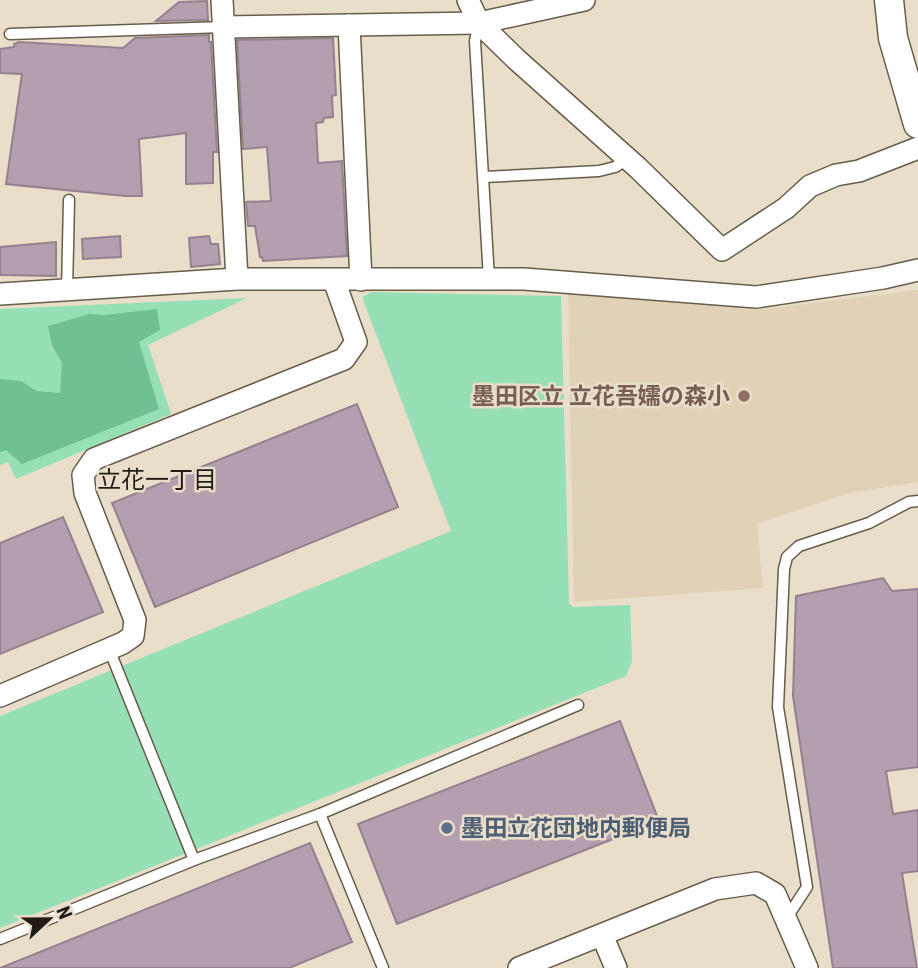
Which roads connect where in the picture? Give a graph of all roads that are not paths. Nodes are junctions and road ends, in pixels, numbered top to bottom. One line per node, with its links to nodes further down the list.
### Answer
1 (222, 0): 7 (street)
2 (468, 0): 5 (street)
3 (584, 0): 5 (street)
4 (889, 0): 9 (street)
5 (479, 23): 6 (street); 11 (street); 12 (lane)
6 (349, 25): 7 (street); 18 (street)
7 (223, 27): 8 (lane); 15 (street)
8 (10, 34)
9 (918, 124)
10 (918, 148): 11 (street)
11 (627, 159): 12 (lane)
12 (484, 177): 16 (lane)
13 (69, 200): 19 (lane)
14 (918, 270): 16 (street)
15 (237, 279): 17 (street); 19 (street)
16 (489, 279): 18 (street)
17 (334, 280): 18 (street); 22 (street)
18 (361, 280)
19 (67, 290): 20 (street)
20 (0, 294)
21 (918, 501): 27 (lane)
22 (108, 649): 23 (street); 26 (lane)
23 (0, 696)
24 (578, 705): 25 (lane)
25 (320, 814): 26 (lane); 30 (lane)
26 (194, 860): 29 (lane)
27 (786, 919): 28 (street); 33 (street)
28 (602, 935): 31 (street); 32 (street)
29 (0, 939)
30 (383, 968)
31 (519, 968)
32 (615, 968)
33 (807, 968)

